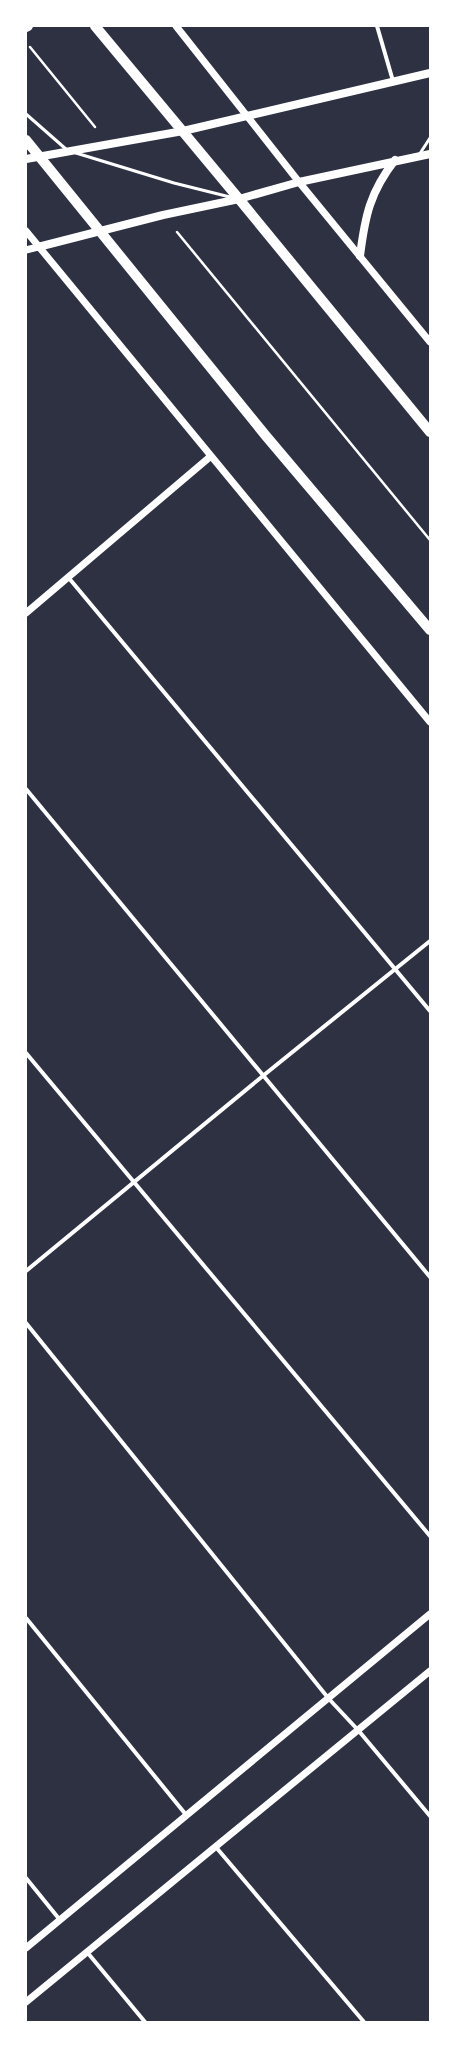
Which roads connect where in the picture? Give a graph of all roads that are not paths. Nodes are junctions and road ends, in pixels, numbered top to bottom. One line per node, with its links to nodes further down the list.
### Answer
1 (95, 26): 8 (main road)
2 (176, 26): 7 (street)
3 (377, 26): 5 (street)
4 (430, 73): 5 (main road)
5 (393, 81): 7 (main road)
6 (26, 114): 12 (lane)
7 (248, 117): 8 (main road); 18 (street)
8 (183, 131): 12 (main road); 19 (main road)
9 (430, 138): 15 (lane)
10 (26, 140): 14 (main road)
11 (430, 149): 15 (main road)
12 (67, 151): 14 (main road); 19 (lane)
13 (430, 154): 15 (main road)
14 (39, 156): 16 (main road); 21 (main road)
15 (418, 156): 17 (main road)
16 (26, 159)
17 (395, 160): 18 (main road); 24 (main road)
18 (299, 182): 19 (main road); 24 (street)
19 (240, 199): 21 (main road); 26 (main road)
20 (26, 231): 22 (street)
21 (100, 232): 22 (main road); 30 (main road)
22 (38, 247): 23 (street); 27 (street)
23 (26, 250)
24 (360, 256): 25 (street)
25 (430, 342)
26 (430, 432)
27 (211, 456): 28 (street); 31 (street)
28 (68, 577): 29 (street); 34 (street)
29 (26, 613)
30 (430, 630)
31 (430, 722)
32 (26, 789): 37 (street)
33 (430, 941): 34 (street)
34 (395, 968): 35 (street); 37 (street)
35 (430, 1011)
36 (26, 1053): 38 (street)
37 (264, 1075): 38 (street); 40 (street)
38 (134, 1182): 39 (street); 42 (street)
39 (26, 1271)
40 (430, 1277)
41 (26, 1323): 46 (street)
42 (430, 1536)
43 (430, 1614): 46 (street)
44 (26, 1618): 48 (street)
45 (430, 1670): 47 (street)
46 (329, 1700): 47 (street); 48 (street)
47 (358, 1730): 49 (street); 50 (street)
48 (187, 1816): 52 (street)
49 (430, 1816)
50 (215, 1846): 54 (street); 57 (street)
51 (26, 1878): 52 (street)
52 (60, 1920): 53 (street)
53 (26, 1948)
54 (87, 1952): 55 (street); 56 (street)
55 (26, 2002)
56 (145, 2022)
57 (364, 2022)

